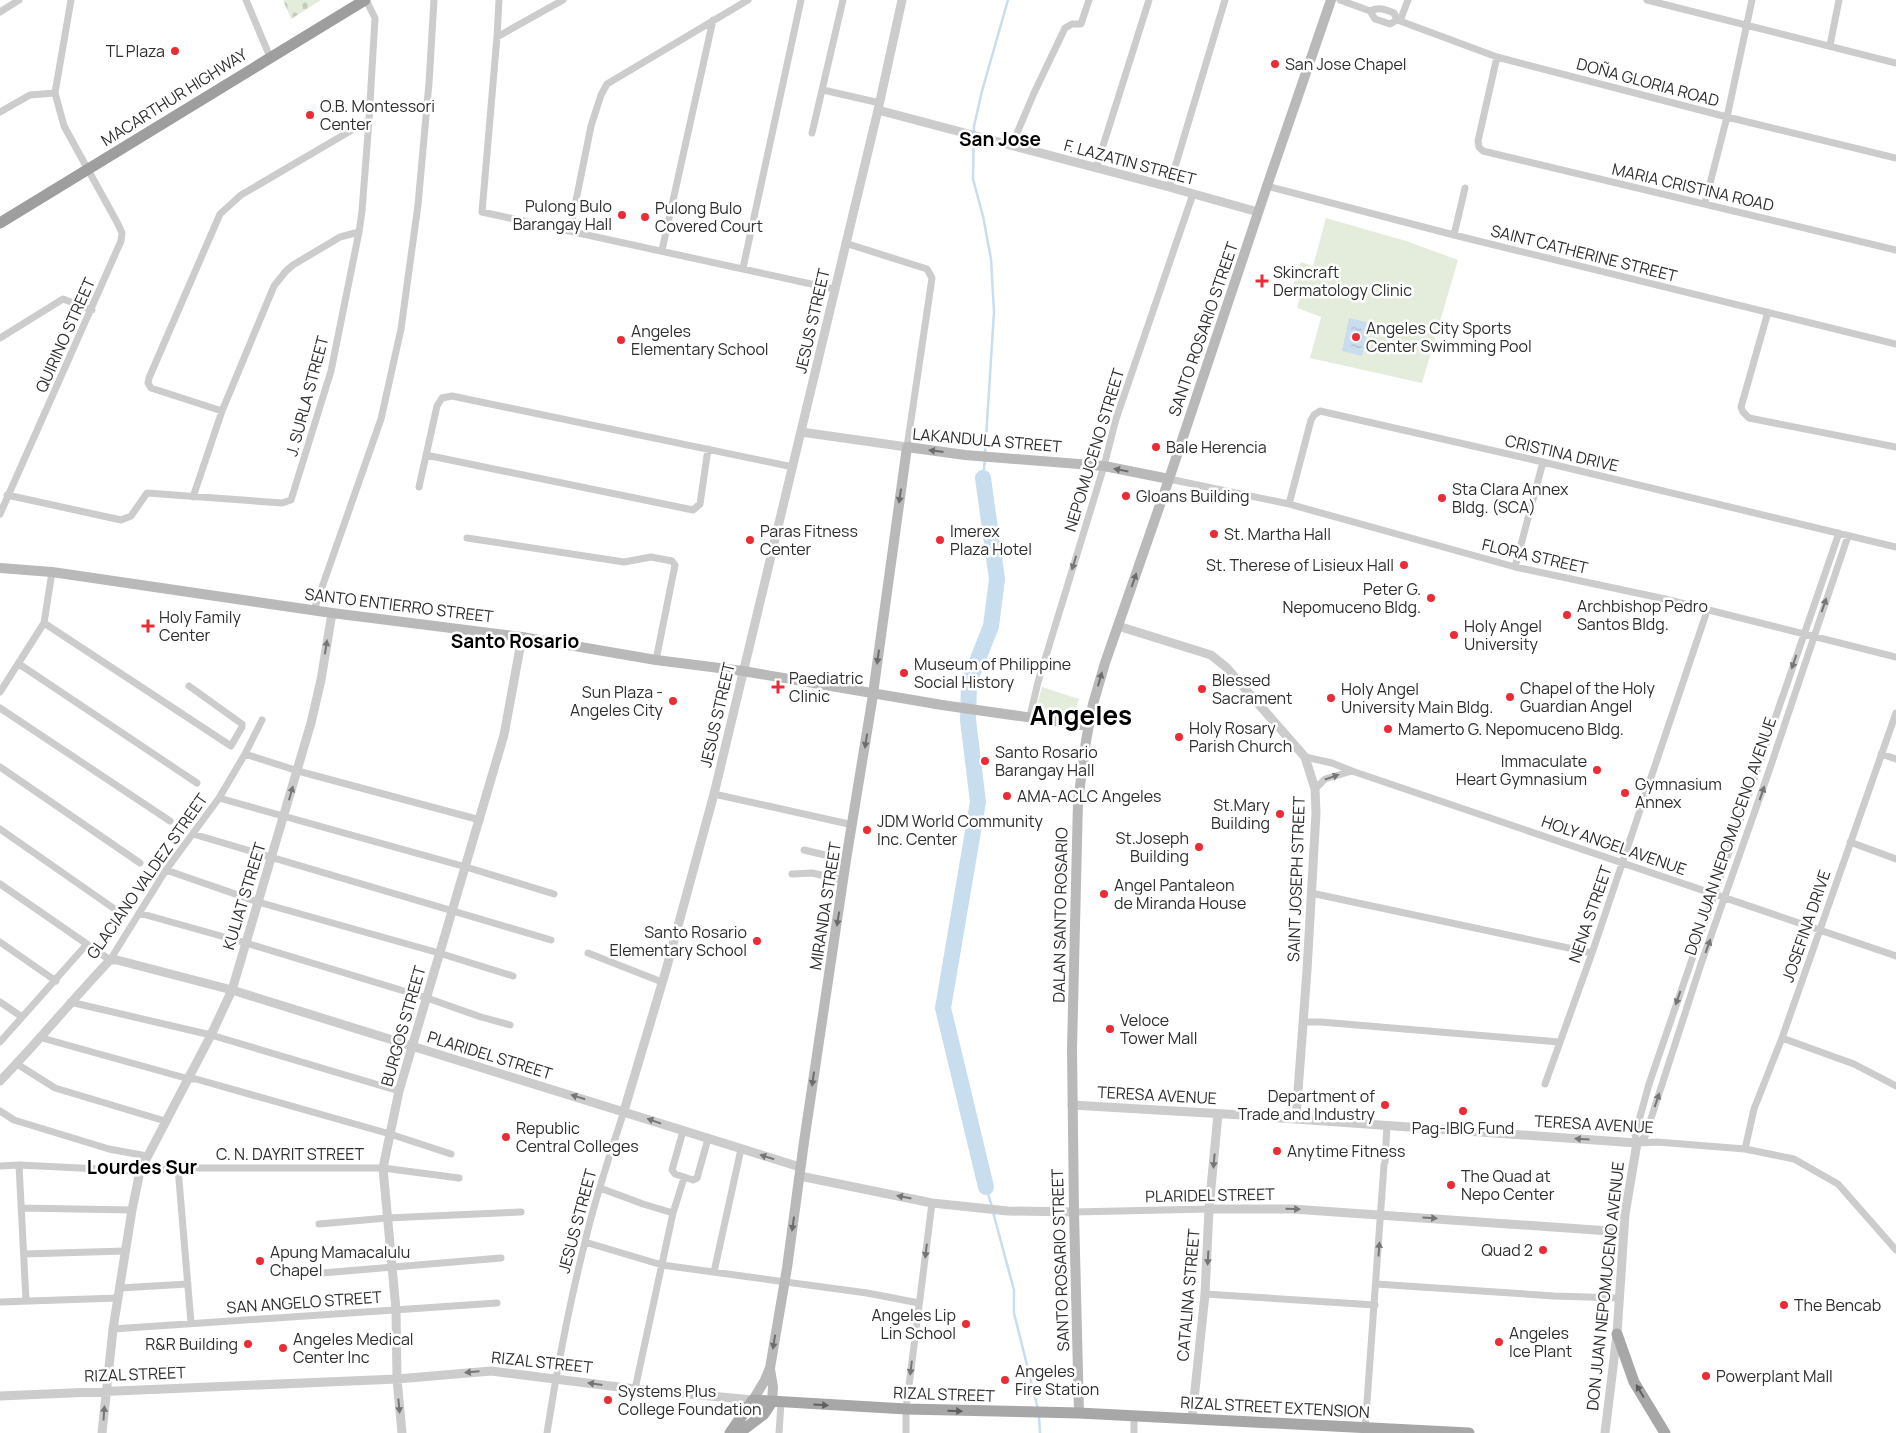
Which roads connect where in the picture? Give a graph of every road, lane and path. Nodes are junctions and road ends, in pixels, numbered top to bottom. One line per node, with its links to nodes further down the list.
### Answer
1 (19, 0): 22 (street)
2 (71, 0): 32 (street)
3 (246, 0): 28 (street)
4 (365, 0): 28 (highway, MACARTHUR HIGHWAY); 36 (street, J. SURLA STREET)
5 (434, 0): 83 (street)
6 (499, 0): 26 (street)
7 (563, 0): 26 (street)
8 (748, 0): 23 (street)
9 (801, 0): 55 (street)
10 (843, 0): 31 (street)
11 (902, 0): 33 (street, JESUS STREET)
12 (1089, 0): 38 (street)
13 (1149, 0): 41 (street)
14 (1225, 0): 42 (street)
15 (1331, 0): 43 (main road, SANTO ROSARIO STREET)
16 (1340, 0): 21 (street, DOÑA GLORIA ROAD)
17 (1408, 0): 24 (street)
18 (1647, 0): 25 (street)
19 (1752, 0): 25 (street)
20 (1839, 0): 27 (street)
21 (1370, 11): 24 (street, DOÑA GLORIA ROAD); 24 (street, DOÑA GLORIA ROAD)
22 (0, 12)
23 (713, 20): 49 (street); 53 (street)
24 (1398, 21): 29 (street, DOÑA GLORIA ROAD)
25 (1748, 24): 27 (street); 35 (street)
26 (497, 37): 49 (street)
27 (1830, 46): 30 (street)
28 (270, 57): 40 (highway, MACARTHUR HIGHWAY)
29 (1497, 57): 35 (street, DOÑA GLORIA ROAD); 46 (street, MARIA CRISTINA ROAD)
30 (1896, 63)
31 (823, 90): 33 (street); 37 (street)
32 (55, 93): 34 (street); 40 (street, QUIRINO STREET)
33 (879, 106): 38 (street, F. LAZATIN STREET); 52 (street, JESUS STREET)
34 (0, 112)
35 (1727, 117): 39 (street, DOÑA GLORIA ROAD); 46 (street)
36 (370, 120): 50 (street, J. SURLA STREET); 61 (street)
37 (812, 133)
38 (1012, 146): 41 (street, F. LAZATIN STREET)
39 (1896, 158)
40 (88, 168): 48 (highway, MACARTHUR HIGHWAY); 57 (street, QUIRINO STREET)
41 (1096, 168): 42 (street, F. LAZATIN STREET)
42 (1169, 186): 45 (street, F. LAZATIN STREET)
43 (1267, 186): 47 (main road, SANTO ROSARIO STREET); 51 (street, SAINT CATHERINE STREET)
44 (1465, 188): 51 (street)
45 (1193, 194): 47 (street, F. LAZATIN STREET); 68 (street, NEPOMUCENO STREET)
46 (1705, 203): 54 (street, MARIA CRISTINA ROAD)
47 (1258, 212): 70 (main road, SANTO ROSARIO STREET)
48 (0, 223)
49 (570, 230): 53 (street)
50 (359, 232): 61 (street); 73 (street, J. SURLA STREET)
51 (1454, 235): 58 (street, SAINT CATHERINE STREET)
52 (846, 243): 56 (street, JESUS STREET); 64 (street)
53 (662, 250): 55 (street)
54 (1896, 250)
55 (743, 268): 56 (street)
56 (834, 289): 62 (street, JESUS STREET)
57 (92, 310): 59 (street); 72 (street, QUIRINO STREET)
58 (1768, 312): 60 (street, SAINT CATHERINE STREET); 63 (street)
59 (0, 338)
60 (1896, 344)
61 (222, 412): 73 (street)
62 (802, 432): 64 (street, LAKANDULA STREET); 69 (street, JESUS STREET)
63 (1896, 447)
64 (907, 448): 68 (main road, LAKANDULA STREET, one-way to 64); 97 (main road, MIRANDA STREET, one-way to 97)
65 (708, 449): 66 (street); 66 (street); 69 (street)
66 (426, 455): 71 (street)
67 (1543, 462): 74 (street, CRISTINA DRIVE); 76 (street, CRISTINA DRIVE); 80 (street)
68 (1104, 466): 70 (main road, LAKANDULA STREET, one-way to 68); 100 (street, NEPOMUCENO STREET, one-way to 100)
69 (793, 467): 94 (street, JESUS STREET)
70 (1169, 479): 74 (street, FLORA STREET); 87 (main road, SANTO ROSARIO STREET, one-way to 70)
71 (419, 487)
72 (7, 495): 73 (street, J. SURLA STREET); 75 (street, QUIRINO STREET)
73 (193, 497)
74 (1289, 504): 80 (street, FLORA STREET)
75 (0, 514)
76 (1839, 534): 77 (street, CRISTINA DRIVE); 88 (street, DON JUAN NEPOMUCENO AVENUE)
77 (1848, 536): 79 (street, CRISTINA DRIVE); 89 (street, DON JUAN NEPOMUCENO AVENUE, one-way to 77)
78 (466, 538): 92 (street)
79 (1896, 547)
80 (1516, 567): 84 (street, FLORA STREET)
81 (0, 568): 82 (main road, SANTO ENTIERRO STREET)
82 (52, 572): 83 (main road, SANTO ENTIERRO STREET); 86 (street)
83 (314, 610): 85 (main road, SANTO ENTIERRO STREET)
84 (1707, 610): 88 (street, FLORA STREET); 128 (street, NENA STREET)
85 (332, 613): 90 (main road, SANTO ENTIERRO STREET); 109 (street, KULIAT STREET, one-way to 85)
86 (44, 623): 93 (street); 95 (street)
87 (1118, 626): 102 (main road, SANTO ROSARIO STREET, one-way to 87); 105 (street, SAINT JOSEPH STREET)
88 (1804, 633): 89 (street, FLORA STREET); 108 (street, DON JUAN NEPOMUCENO AVENUE, one-way to 108)
89 (1814, 635): 91 (street, FLORA STREET); 111 (street, DON JUAN NEPOMUCENO AVENUE)
90 (522, 637): 92 (main road, SANTO ENTIERRO STREET); 117 (street, BURGOS STREET)
91 (1896, 656)
92 (656, 660): 94 (main road, SANTO ENTIERRO STREET)
93 (19, 664): 96 (street); 112 (street)
94 (743, 671): 97 (main road, SANTO ENTIERRO STREET); 114 (street, JESUS STREET)
95 (189, 686)
96 (0, 692)
97 (873, 693): 100 (main road, SANTO ENTIERRO STREET); 119 (main road, MIRANDA STREET, one-way to 119)
98 (0, 708): 118 (street)
99 (1896, 713): 104 (street, JOSEFINA DRIVE)
100 (1030, 716): 102 (main road, SANTO ENTIERRO STREET)
101 (262, 720): 103 (street, GLACIANO VALDEZ STREET)
102 (1089, 726): 176 (main road, DALAN SANTO ROSARIO)
103 (245, 754): 109 (street); 115 (street, GLACIANO VALDEZ STREET)
104 (1881, 754): 106 (street); 122 (street, JOSEFINA DRIVE)
105 (1305, 757): 110 (street, HOLY ANGEL AVENUE); 113 (street, SAINT JOSEPH STREET)
106 (1896, 759)
107 (0, 767): 127 (street)
108 (1758, 768): 111 (street); 136 (street, DON JUAN NEPOMUCENO AVENUE)
109 (298, 770): 116 (street, KULIAT STREET, one-way to 109); 117 (street)
110 (1352, 771): 113 (street, one-way to 110); 128 (street, HOLY ANGEL AVENUE)
111 (1769, 771): 137 (street, DON JUAN NEPOMUCENO AVENUE, one-way to 111)
112 (197, 782)
113 (1315, 789): 134 (street, SAINT JOSEPH STREET)
114 (714, 794): 119 (street); 154 (street, JESUS STREET)
115 (219, 798): 116 (street); 121 (street, GLACIANO VALDEZ STREET)
116 (284, 815): 124 (street, KULIAT STREET); 129 (street)
117 (480, 820): 129 (street, BURGOS STREET)
118 (170, 821)
119 (853, 825): 126 (main road, MIRANDA STREET)
120 (0, 829): 139 (street)
121 (192, 834): 124 (street); 130 (street, GLACIANO VALDEZ STREET)
122 (1850, 842): 125 (street); 142 (street, JOSEFINA DRIVE)
123 (804, 850): 126 (street)
124 (271, 856): 138 (street, KULIAT STREET); 140 (street)
125 (1896, 859)
126 (846, 860): 132 (main road, MIRANDA STREET)
127 (140, 863)
128 (1622, 863): 136 (street, HOLY ANGEL AVENUE); 149 (street, NENA STREET)
129 (466, 867): 135 (street); 140 (street, BURGOS STREET)
130 (166, 870): 138 (street); 141 (street, GLACIANO VALDEZ STREET)
131 (792, 874): 132 (street)
132 (843, 880): 198 (main road, MIRANDA STREET, one-way to 198)
133 (0, 884): 146 (street, PLARIDEL STREET)
134 (1311, 893): 149 (street); 161 (street, SAINT JOSEPH STREET)
135 (554, 894)
136 (1713, 894): 137 (street, HOLY ANGEL AVENUE); 160 (street, DON JUAN NEPOMUCENO AVENUE, one-way to 160)
137 (1725, 899): 142 (street, HOLY ANGEL AVENUE); 162 (street, DON JUAN NEPOMUCENO AVENUE, one-way to 137)
138 (258, 902): 145 (street, KULIAT STREET); 147 (street)
139 (116, 910)
140 (453, 910): 143 (street); 147 (street, BURGOS STREET)
141 (139, 913): 145 (street); 151 (street, GLACIANO VALDEZ STREET)
142 (1820, 930): 150 (street, HOLY ANGEL AVENUE); 166 (street, JOSEFINA DRIVE)
143 (551, 940)
144 (0, 942): 153 (street)
145 (246, 943): 155 (street, KULIAT STREET); 156 (street)
146 (87, 944): 151 (street, PLARIDEL STREET); 153 (street)
147 (439, 953): 152 (street); 156 (street, BURGOS STREET)
148 (588, 953): 154 (street)
149 (1592, 953): 168 (street, NENA STREET)
150 (1896, 956)
151 (110, 960): 155 (street, PLARIDEL STREET); 158 (street, GLACIANO VALDEZ STREET)
152 (513, 976)
153 (56, 981): 159 (street)
154 (662, 982): 178 (street, JESUS STREET)
155 (232, 990): 164 (street, KULIAT STREET); 169 (street, PLARIDEL STREET)
156 (427, 998): 163 (street); 169 (street, BURGOS STREET)
157 (0, 1002): 159 (street)
158 (70, 1002): 164 (street); 165 (street, GLACIANO VALDEZ STREET)
159 (22, 1018): 167 (street)
160 (1671, 1018): 162 (street); 188 (street, DON JUAN NEPOMUCENO AVENUE)
161 (1303, 1022): 168 (street); 182 (street, SAINT JOSEPH STREET)
162 (1682, 1023): 188 (street, DON JUAN NEPOMUCENO AVENUE, one-way to 162)
163 (510, 1024)
164 (211, 1035): 171 (street, KULIAT STREET); 175 (street)
165 (42, 1038): 170 (street, GLACIANO VALDEZ STREET); 171 (street)
166 (1782, 1038): 174 (street); 190 (street, JOSEFINA DRIVE)
167 (0, 1042)
168 (1559, 1042): 173 (street, NENA STREET)
169 (412, 1047): 175 (street, BURGOS STREET); 178 (street, PLARIDEL STREET, one-way to 169)
170 (17, 1064): 172 (street, GLACIANO VALDEZ STREET); 183 (street)
171 (189, 1079): 183 (street, KULIAT STREET); 186 (street)
172 (0, 1082)
173 (1545, 1084)
174 (1896, 1086)
175 (399, 1091): 186 (street, BURGOS STREET)
176 (1072, 1105): 179 (street, TERESA AVENUE); 207 (main road, SANTO ROSARIO STREET)
177 (0, 1111): 192 (street)
178 (624, 1111): 185 (street, PLARIDEL STREET, one-way to 178); 201 (street, JESUS STREET)
179 (1218, 1114): 180 (street, TERESA AVENUE); 204 (street, CATALINA STREET, one-way to 204)
180 (1242, 1115)
181 (1253, 1116): 182 (street, TERESA AVENUE)
182 (1296, 1118): 184 (street, TERESA AVENUE)
183 (165, 1121): 192 (street, KULIAT STREET)
184 (1387, 1125): 188 (street, TERESA AVENUE, one-way to 184); 209 (street)
185 (683, 1131): 187 (street, PLARIDEL STREET); 200 (street)
186 (390, 1134): 191 (street); 196 (street, BURGOS STREET)
187 (708, 1139): 189 (street, PLARIDEL STREET); 200 (street)
188 (1637, 1143): 190 (street, TERESA AVENUE); 212 (street, DON JUAN NEPOMUCENO AVENUE)
189 (741, 1149): 198 (street, PLARIDEL STREET, one-way to 189); 220 (street)
190 (1745, 1149): 214 (street, TERESA AVENUE)
191 (451, 1154)
192 (148, 1156): 197 (street, KULIAT STREET)
193 (19, 1165): 194 (street, C. N. DAYRIT STREET); 197 (street, C. N. DAYRIT STREET); 203 (street)
194 (0, 1166)
195 (178, 1168): 196 (street, C. N. DAYRIT STREET); 197 (street, C. N. DAYRIT STREET); 223 (street)
196 (383, 1168): 199 (street, C. N. DAYRIT STREET); 210 (street, BURGOS STREET)
197 (140, 1171): 205 (street, KULIAT STREET)
198 (800, 1171): 202 (street, PLARIDEL STREET, one-way to 198); 222 (main road, MIRANDA STREET, one-way to 222)
199 (459, 1178)
200 (684, 1178): 208 (street)
201 (600, 1188): 208 (street); 213 (street, JESUS STREET)
202 (932, 1203): 207 (street, PLARIDEL STREET); 231 (street, one-way to 231)
203 (21, 1208): 205 (street); 216 (street)
204 (1209, 1209): 207 (street, PLARIDEL STREET); 209 (street, PLARIDEL STREET, one-way to 209); 226 (street, CATALINA STREET, one-way to 226)
205 (132, 1210): 215 (street, KULIAT STREET)
206 (521, 1212): 210 (street)
207 (1074, 1212): 246 (main road, SANTO ROSARIO STREET)
208 (673, 1213): 218 (street)
209 (1381, 1214): 212 (street, PLARIDEL STREET, one-way to 212); 224 (street, one-way to 209)
210 (387, 1218): 211 (street); 219 (street, BURGOS STREET)
211 (319, 1224)
212 (1624, 1232): 227 (street, DON JUAN NEPOMUCENO AVENUE)
213 (584, 1242): 218 (street); 238 (street, JESUS STREET)
214 (1896, 1250)
215 (125, 1251): 216 (street); 225 (street, KULIAT STREET)
216 (24, 1254): 228 (street)
217 (501, 1258): 219 (street)
218 (662, 1265): 220 (street); 240 (street)
219 (393, 1268): 221 (street); 233 (street, BURGOS STREET)
220 (714, 1272): 222 (street)
221 (322, 1273)
222 (784, 1282): 231 (street); 237 (main road, MIRANDA STREET, one-way to 237)
223 (188, 1284): 225 (street); 234 (street)
224 (1376, 1284): 227 (street); 232 (street)
225 (119, 1293): 228 (street); 235 (street, KULIAT STREET)
226 (1205, 1294): 232 (street); 248 (street, CATALINA STREET)
227 (1620, 1298): 236 (street, DON JUAN NEPOMUCENO AVENUE)
228 (26, 1300): 229 (street)
229 (0, 1302)
230 (497, 1302): 233 (street, SAN ANGELO STREET)
231 (920, 1303): 245 (street, one-way to 245)
232 (1375, 1305): 249 (street)
233 (396, 1310): 234 (street, SAN ANGELO STREET); 239 (street, BURGOS STREET)
234 (191, 1323): 235 (street, SAN ANGELO STREET)
235 (112, 1329): 241 (street, KULIAT STREET)
236 (1617, 1334): 258 (street, DON JUAN NEPOMUCENO AVENUE); 259 (main road, one-way to 236)
237 (770, 1368): 243 (main road, MIRANDA STREET); 244 (main road, MIRANDA STREET)
238 (556, 1378): 239 (street, RIZAL STREET, one-way to 239); 240 (street, RIZAL STREET, one-way to 238); 253 (street, JESUS STREET)
239 (397, 1379): 241 (street, RIZAL STREET); 252 (street, BURGOS STREET, one-way to 252)
240 (635, 1389): 243 (street, RIZAL STREET)
241 (106, 1392): 242 (street, RIZAL STREET); 251 (street, KULIAT STREET, one-way to 241)
242 (0, 1396)
243 (753, 1400): 244 (main road, RIZAL STREET); 250 (main road)
244 (777, 1402): 245 (main road, RIZAL STREET, one-way to 245); 250 (main road); 254 (street)
245 (906, 1410): 246 (main road, RIZAL STREET, one-way to 246); 255 (street)
246 (1079, 1413): 247 (main road, RIZAL STREET EXTENSION)
247 (1134, 1416): 248 (main road, RIZAL STREET EXTENSION); 256 (street)
248 (1192, 1419): 249 (main road, RIZAL STREET EXTENSION)
249 (1365, 1430): 257 (main road, RIZAL STREET EXTENSION)
250 (735, 1431)
251 (102, 1433)
252 (402, 1433)
253 (547, 1433)
254 (779, 1433)
255 (906, 1433)
256 (1134, 1433)
257 (1469, 1433)
258 (1605, 1433)
259 (1665, 1433)

